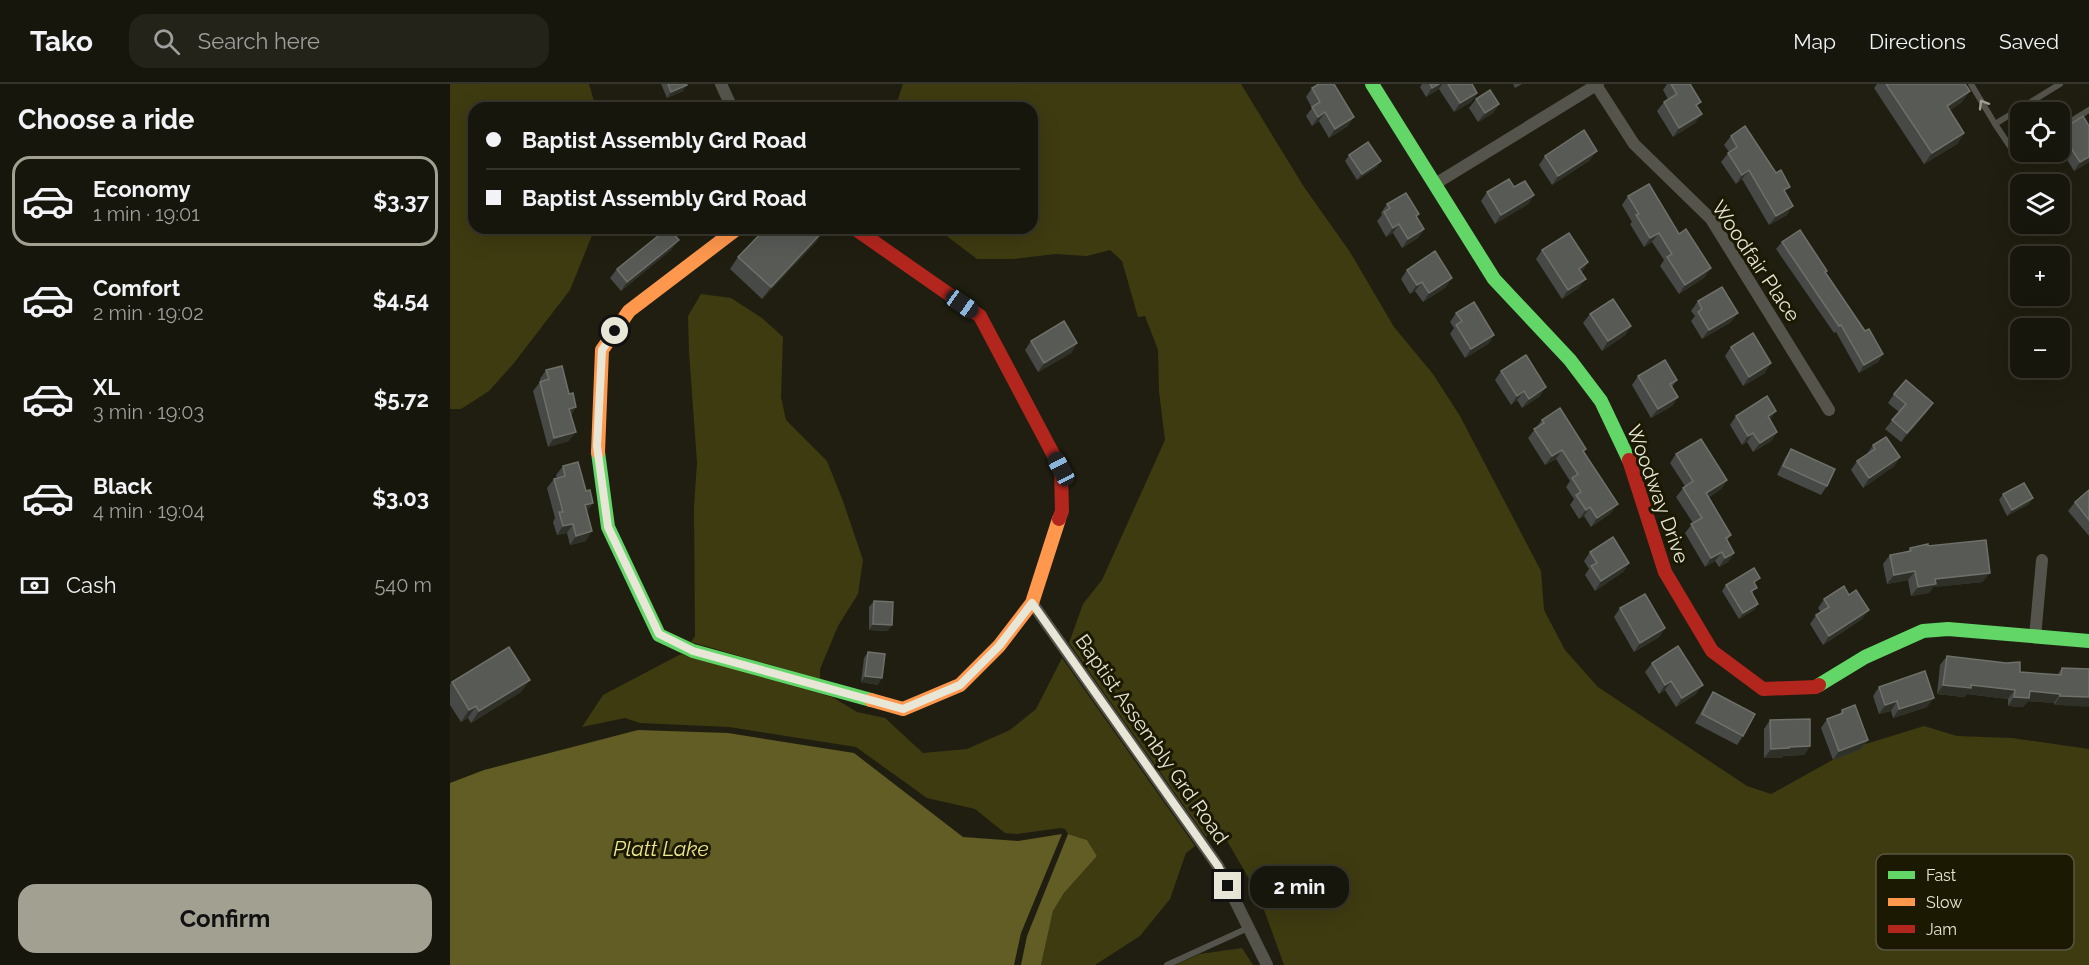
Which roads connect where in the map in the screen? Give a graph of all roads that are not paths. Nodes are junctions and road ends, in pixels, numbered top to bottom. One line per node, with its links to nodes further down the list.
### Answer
1 (722, 84): 7 (street)
2 (1372, 84): 12 (street, Woodway Drive)
3 (1971, 84): 10 (lane, one-way to 3)
4 (2060, 84): 6 (lane)
5 (1597, 85): 12 (street); 15 (street, Woodfair Place)
6 (2049, 87): 10 (lane)
7 (730, 102)
8 (2089, 110): 9 (lane)
9 (2070, 122)
10 (1995, 124): 11 (lane)
11 (2010, 148)
12 (1435, 184): 18 (street, Woodway Drive)
13 (730, 234): 17 (street)
14 (863, 234): 17 (street)
15 (1829, 410)
16 (2042, 560): 18 (street)
17 (1032, 603): 20 (street, Baptist Assembly Grd Road)
18 (2035, 637): 19 (street, Woodway Drive)
19 (2089, 641)
20 (1248, 928): 21 (lane); 22 (street, Baptist Assembly Grd Road)
21 (1167, 965)
22 (1267, 965)

